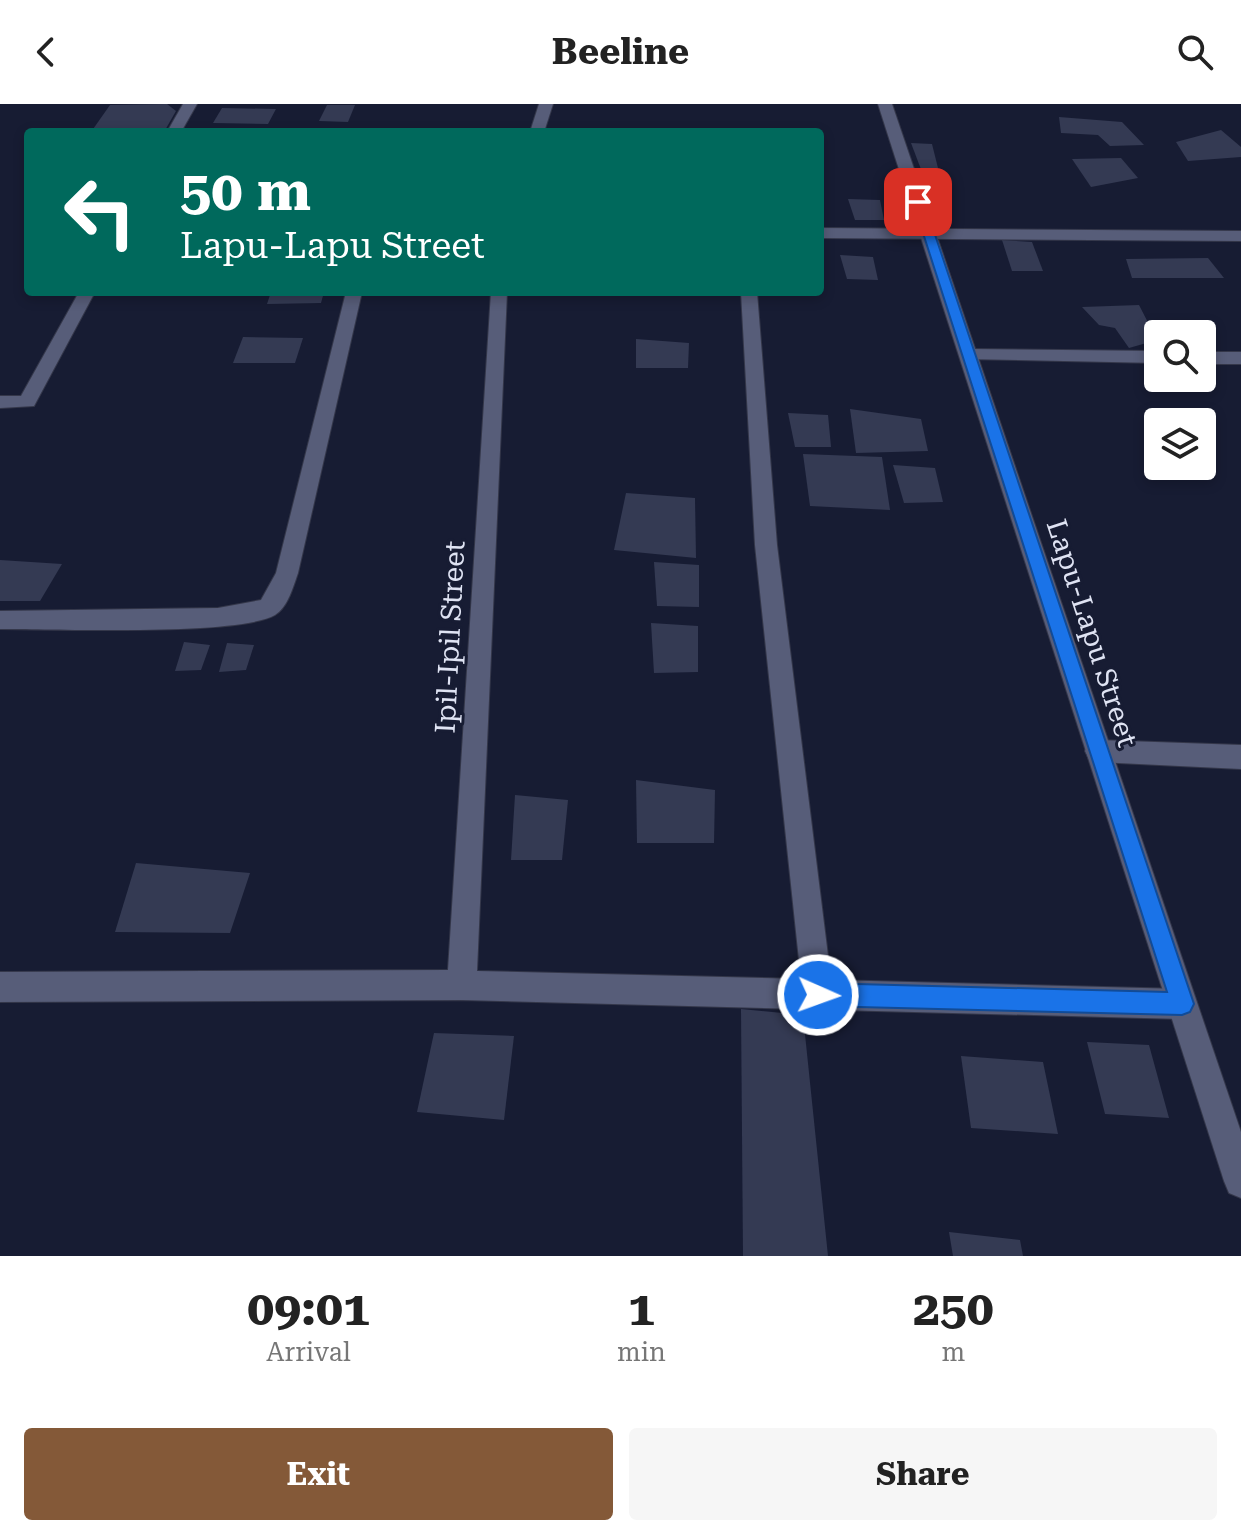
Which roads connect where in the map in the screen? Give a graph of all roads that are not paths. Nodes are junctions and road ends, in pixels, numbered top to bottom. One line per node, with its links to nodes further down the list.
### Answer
1 (190, 104): 4 (street)
2 (546, 104): 5 (street)
3 (885, 104): 6 (street, Lapu-Lapu Street)
4 (176, 128)
5 (538, 128)
6 (928, 232): 7 (street); 8 (street); 13 (street, Lapu-Lapu Street)
7 (824, 233)
8 (1241, 236)
9 (85, 296): 17 (street)
10 (353, 296): 18 (street)
11 (499, 296): 21 (street, Ipil-Ipil Street)
12 (749, 296): 23 (street)
13 (971, 355): 14 (street); 19 (street, Lapu-Lapu Street)
14 (1144, 357)
15 (1216, 358): 16 (street)
16 (1241, 358)
17 (0, 402)
18 (0, 620)
19 (1098, 751): 20 (street); 24 (street, Lapu-Lapu Street)
20 (1241, 757)
21 (462, 985): 22 (street); 23 (street)
22 (0, 987)
23 (818, 995): 24 (street)
24 (1182, 1004): 25 (street, Lapu-Lapu Street)
25 (1241, 1181)

